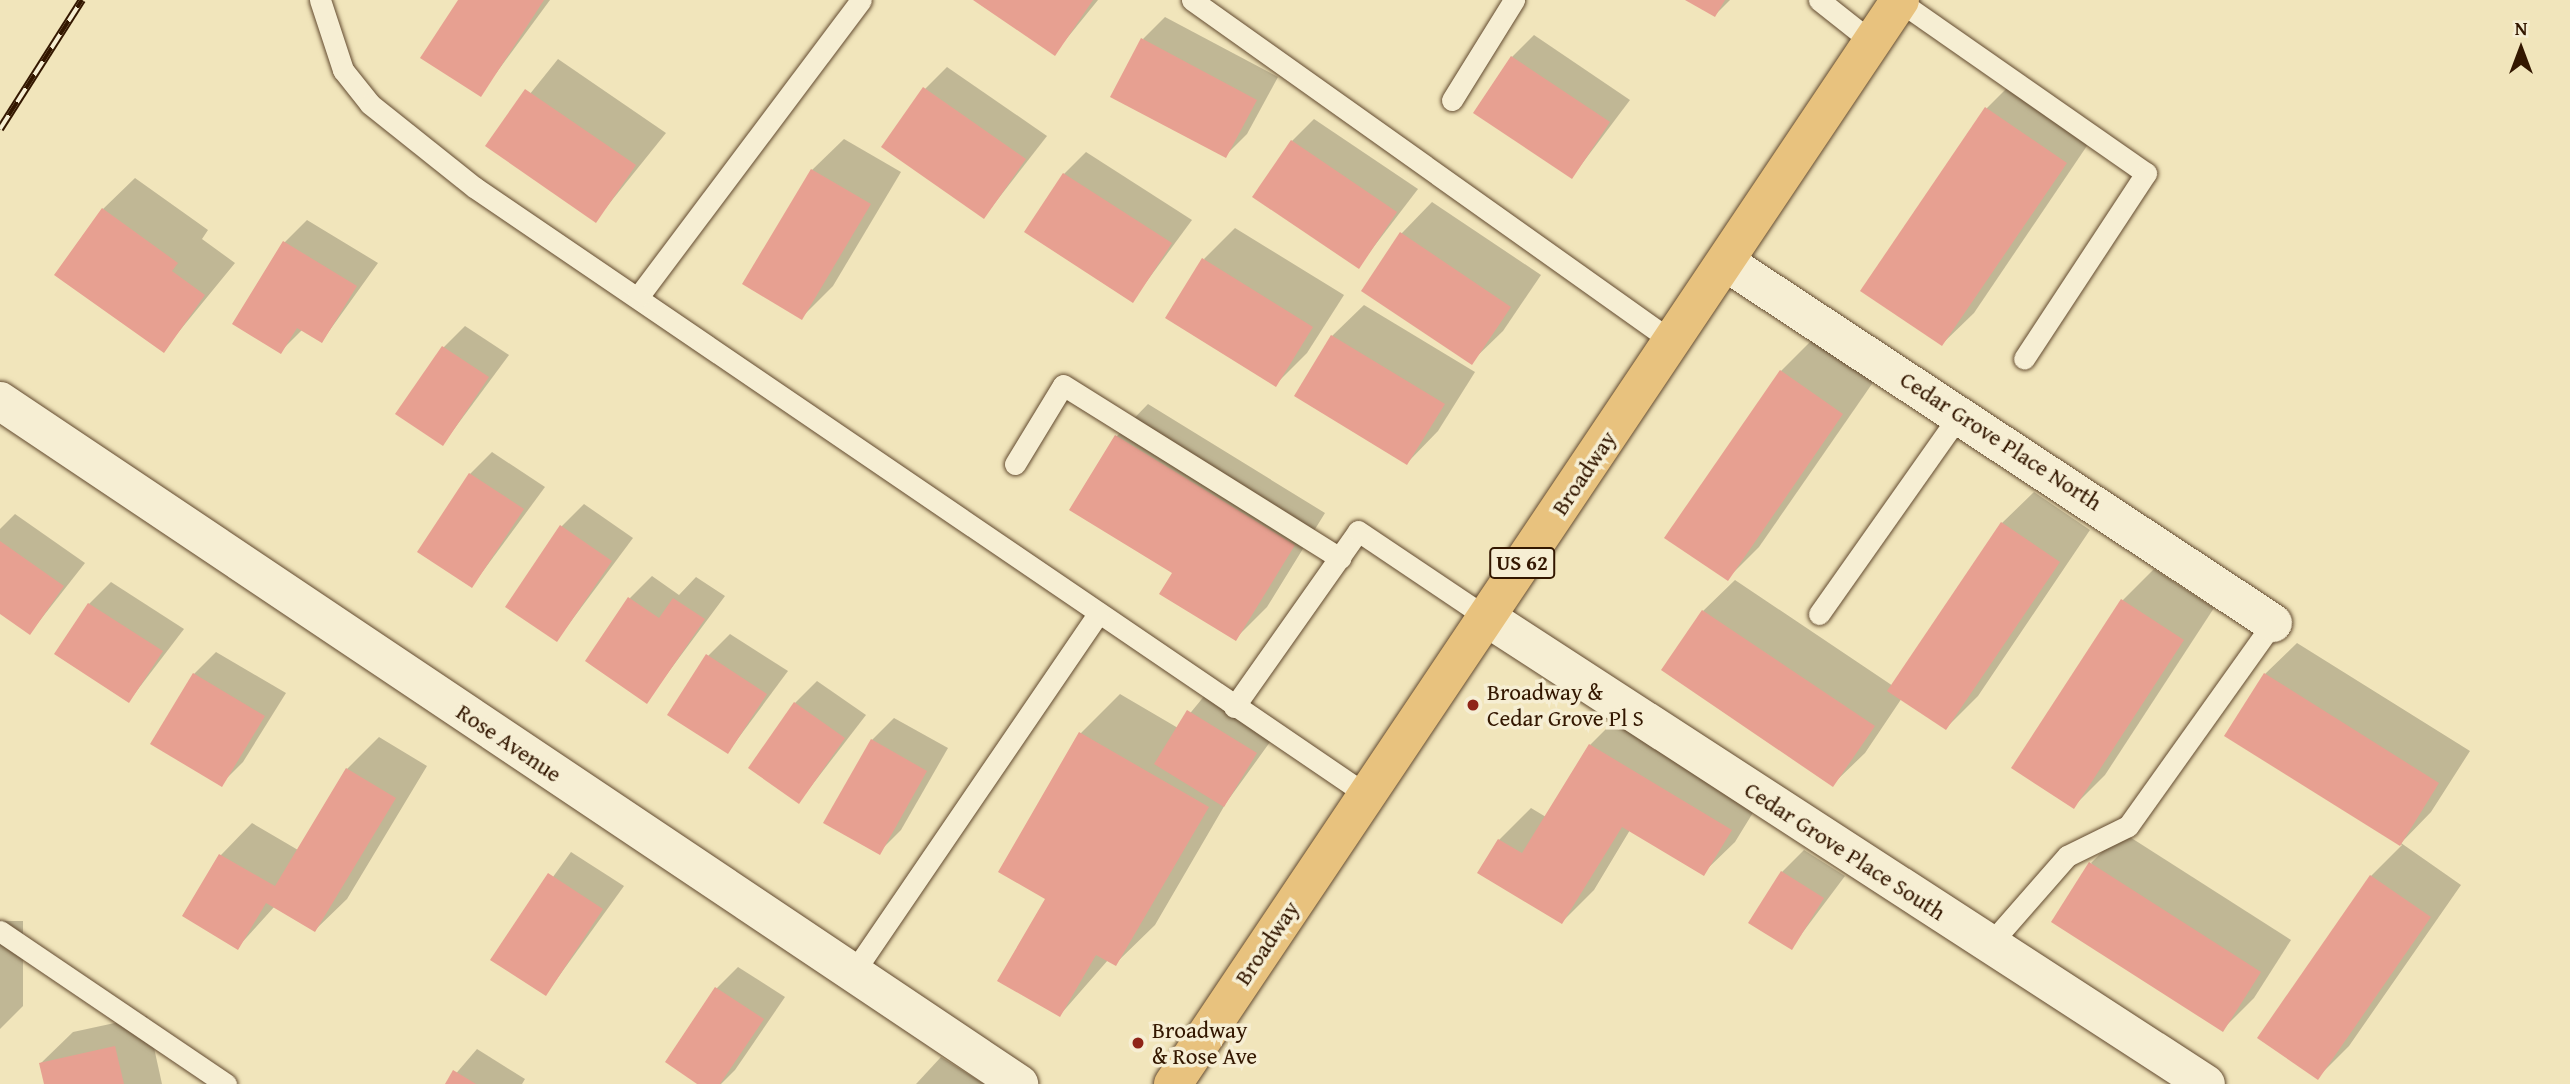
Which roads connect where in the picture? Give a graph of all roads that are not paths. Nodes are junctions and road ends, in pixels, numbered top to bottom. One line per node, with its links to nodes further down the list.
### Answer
1 (320, 0): 10 (lane)
2 (861, 0): 10 (lane)
3 (1192, 0): 11 (lane)
4 (1514, 0): 8 (lane)
5 (1819, 0): 7 (lane)
6 (1899, 1): 7 (main road, Broadway / US 62); 12 (lane)
7 (1872, 42): 9 (main road, Broadway / US 62)
8 (1452, 100)
9 (1727, 263): 11 (main road, Broadway / US 62); 14 (street, Cedar Grove Place North)
10 (638, 297): 17 (lane)
11 (1673, 342): 19 (main road, Broadway / US 62)
12 (2024, 359)
13 (0, 401): 25 (street, Rose Avenue)
14 (1960, 414): 18 (lane); 20 (street, Cedar Grove Place North)
15 (1014, 464): 16 (lane)
16 (1340, 558): 19 (lane); 21 (lane)
17 (1100, 613): 21 (lane); 25 (lane)
18 (1819, 614)
19 (1486, 617): 22 (main road, Broadway / US 62); 24 (street, Cedar Grove Place South)
20 (2273, 623): 24 (lane)
21 (1234, 706): 22 (lane)
22 (1367, 795): 28 (main road, Broadway / US 62)
23 (0, 931): 26 (lane)
24 (1990, 944): 29 (street, Cedar Grove Place South)
25 (853, 973): 27 (street, Rose Avenue)
26 (226, 1084)
27 (1019, 1084)
28 (1173, 1084)
29 (2206, 1084)

